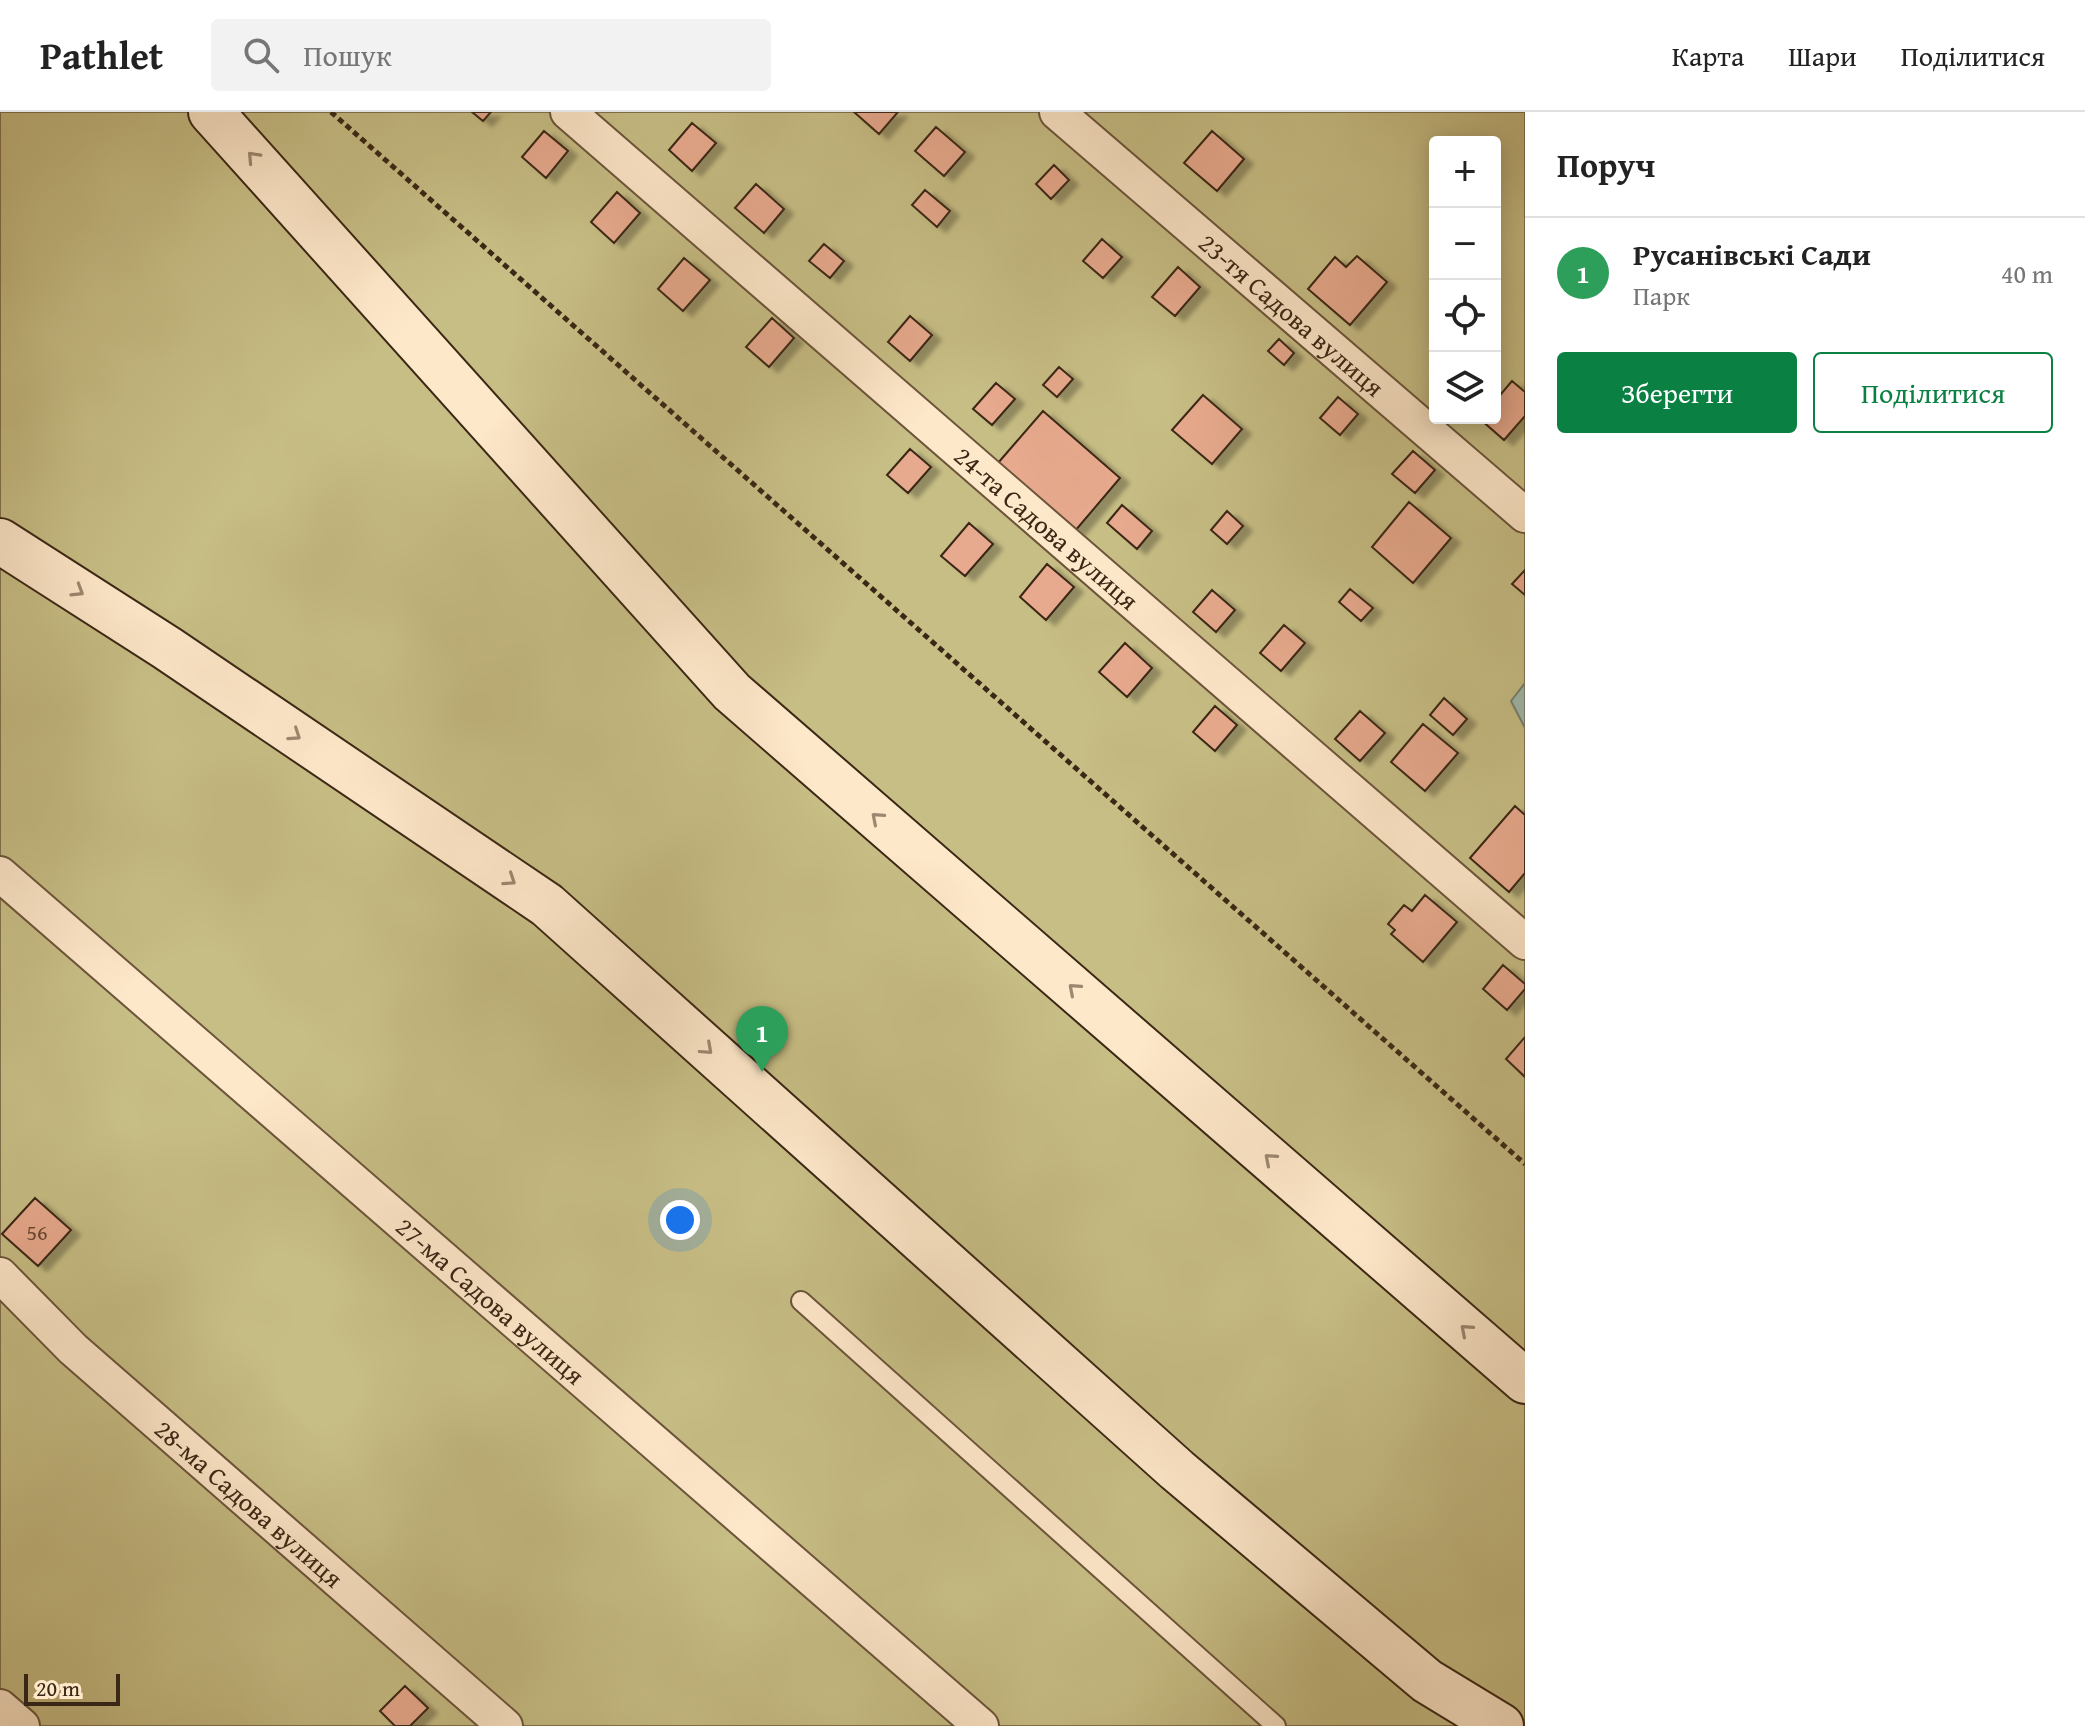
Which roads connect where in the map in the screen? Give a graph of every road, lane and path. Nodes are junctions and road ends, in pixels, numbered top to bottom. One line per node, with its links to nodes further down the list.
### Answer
1 (211, 112): 12 (main road, one-way to 1)
2 (331, 112): 9 (path)
3 (568, 112): 8 (street, 24-та Садова вулиця)
4 (1057, 112): 5 (street, 23-тя Садова вулиця)
5 (1525, 515)
6 (0, 541): 18 (main road, one-way to 18)
7 (0, 874): 16 (street, 27-ма Садова вулиця)
8 (1525, 942)
9 (1525, 1164)
10 (0, 1275): 15 (street, 28-ма Садова вулиця)
11 (801, 1301): 17 (lane)
12 (1525, 1381)
13 (0, 1707): 14 (street)
14 (22, 1726)
15 (505, 1726)
16 (981, 1726)
17 (1276, 1726)
18 (1501, 1726)

